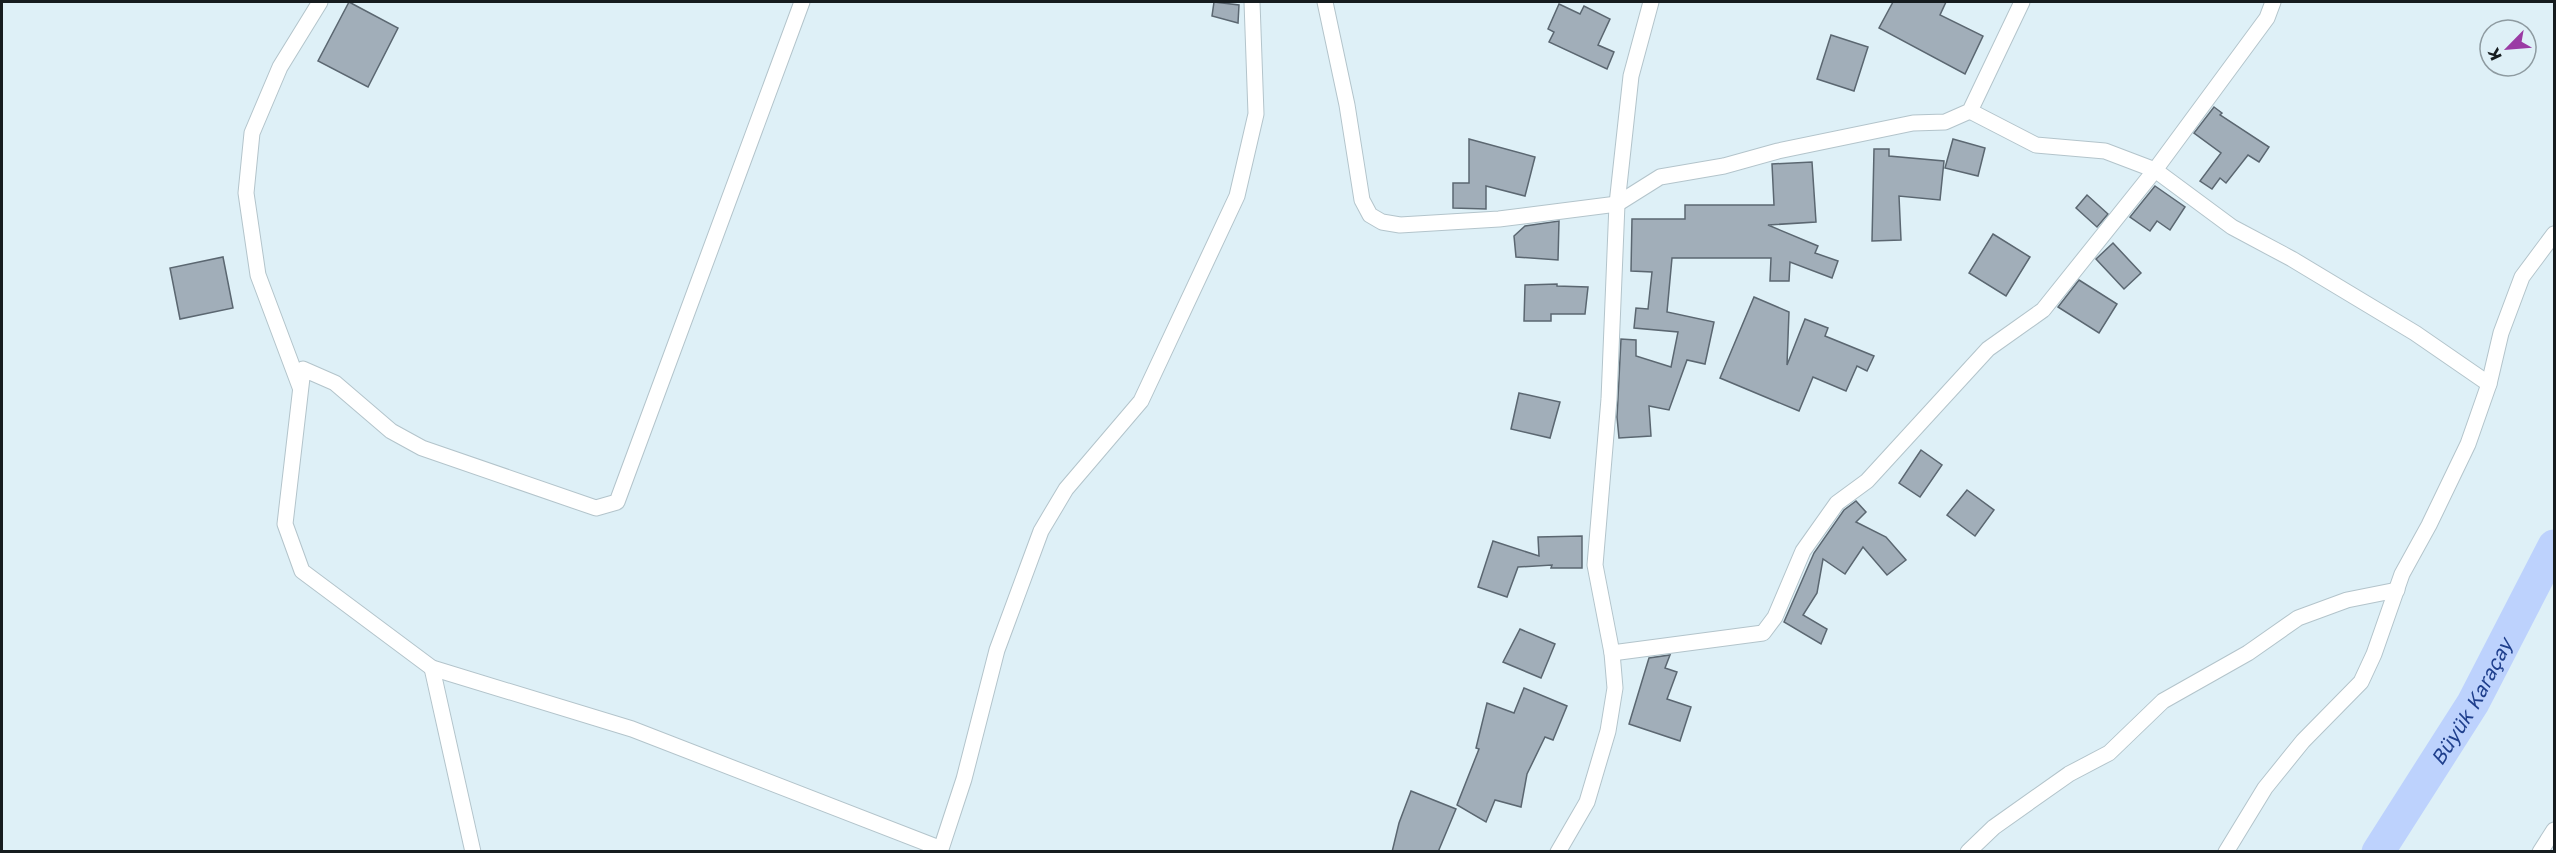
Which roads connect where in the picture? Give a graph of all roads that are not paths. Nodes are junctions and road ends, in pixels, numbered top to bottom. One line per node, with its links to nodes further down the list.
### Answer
1 (320, 2): 13 (street)
2 (802, 2): 13 (street)
3 (1252, 2): 18 (street)
4 (1325, 2): 10 (street)
5 (1651, 2): 10 (street)
6 (2022, 2): 8 (street)
7 (2273, 2): 9 (street)
8 (1970, 111): 9 (street); 10 (street)
9 (2154, 170): 12 (street); 15 (street)
10 (1617, 204): 15 (street)
11 (2554, 234): 12 (street)
12 (2489, 384): 14 (street)
13 (302, 392): 16 (street)
14 (2397, 590): 21 (street); 22 (street)
15 (1612, 652): 20 (street)
16 (432, 669): 18 (street); 19 (street)
17 (2554, 830): 23 (street)
18 (939, 850)
19 (473, 852)
20 (1558, 852)
21 (1968, 852)
22 (2226, 852)
23 (2540, 852)

